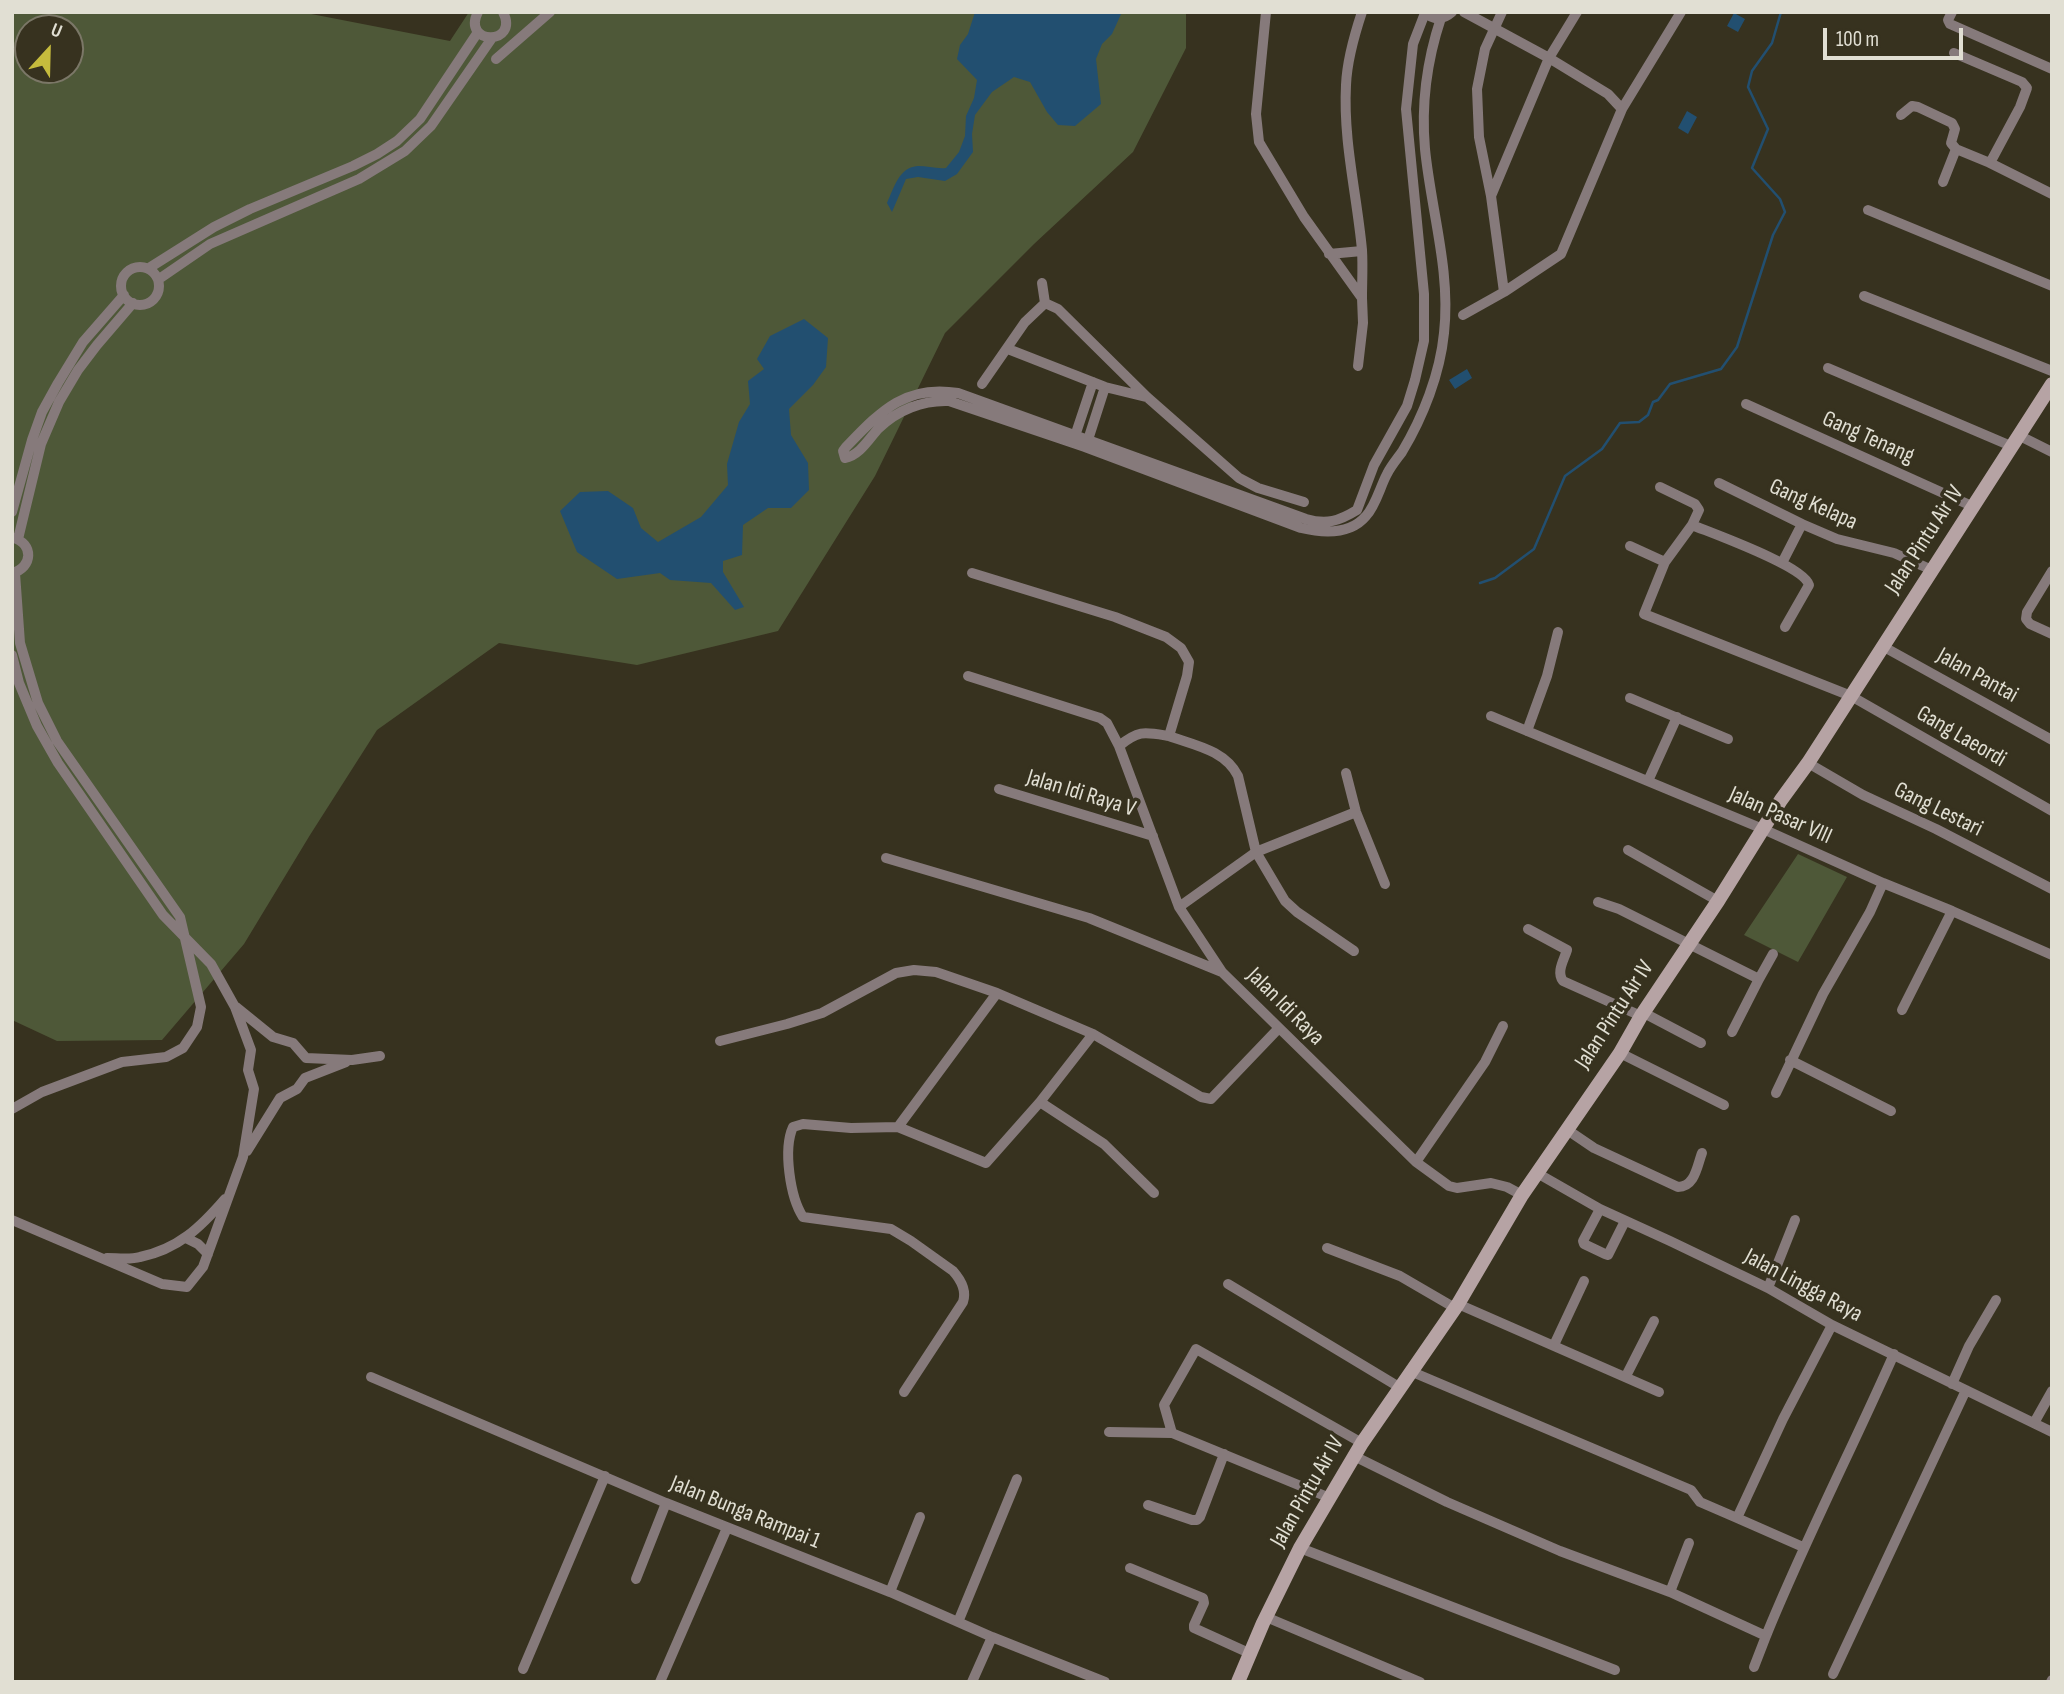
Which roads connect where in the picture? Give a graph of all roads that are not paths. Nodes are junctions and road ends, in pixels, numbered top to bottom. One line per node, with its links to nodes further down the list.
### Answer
1 (478, 12): 15 (street)
2 (550, 12): 19 (street)
3 (1266, 12): 34 (street)
4 (1362, 12): 33 (street)
5 (1452, 12): 13 (street)
6 (1464, 12): 14 (street)
7 (1502, 12): 14 (street)
8 (1577, 12): 18 (street)
9 (1681, 12): 22 (street)
10 (1952, 12): 20 (street)
11 (504, 13): 16 (street)
12 (1425, 13): 13 (street); 59 (street)
13 (1441, 18): 60 (street)
14 (1494, 30): 18 (street); 31 (street)
15 (478, 32): 16 (street); 25 (street)
16 (492, 38): 26 (street)
17 (1954, 53): 28 (street)
18 (1549, 58): 21 (street); 31 (street)
19 (496, 59)
20 (2052, 69)
21 (1608, 94): 22 (street); 23 (street)
22 (1631, 94): 23 (street)
23 (1622, 108): 39 (street)
24 (1901, 115): 27 (street)
25 (420, 119): 26 (street); 35 (street)
26 (430, 126): 36 (street)
27 (1956, 149): 28 (street); 29 (street)
28 (1990, 163): 30 (street)
29 (1943, 182)
30 (2052, 194)
31 (1491, 196): 39 (street)
32 (1868, 210): 38 (street)
33 (1362, 251): 34 (street); 42 (street)
34 (1329, 254): 42 (street)
35 (149, 268): 36 (street); 40 (street)
36 (159, 279): 43 (street)
37 (1042, 283): 44 (street)
38 (2052, 286)
39 (1504, 292): 45 (street)
40 (124, 295): 43 (street); 66 (street)
41 (1864, 296): 50 (street)
42 (1362, 298): 47 (street)
43 (133, 303): 69 (street)
44 (1045, 303): 46 (street); 53 (street)
45 (1463, 315)
46 (1008, 349): 49 (street); 51 (street)
47 (1358, 366)
48 (1828, 368): 56 (street)
49 (1093, 382): 52 (street); 55 (street)
50 (2051, 382): 56 (main road, Jalan Pintu Air IV)
51 (982, 384)
52 (1105, 387): 53 (street); 57 (street)
53 (1147, 397): 64 (street)
54 (1746, 404): 65 (street, Gang Tenang)
55 (1074, 440): 55 (street); 57 (street)
56 (2015, 441): 58 (street); 65 (main road, Jalan Pintu Air IV)
57 (1087, 444): 61 (street)
58 (2052, 452)
59 (1374, 465): 60 (street); 61 (street)
60 (1388, 471): 61 (street)
61 (1182, 479)
62 (1719, 483): 67 (street, Gang Kelapa)
63 (1660, 487): 68 (street)
64 (1304, 502)
65 (1974, 506): 73 (main road, Jalan Pintu Air IV)
66 (12, 512)
67 (1802, 524): 72 (street); 73 (street, Gang Kelapa)
68 (1692, 525): 71 (street); 72 (street)
69 (15, 538): 75 (street)
70 (1630, 546): 71 (street)
71 (1665, 562): 83 (street, Gang Laeordi)
72 (1782, 562): 77 (street)
73 (1932, 570): 80 (main road, Jalan Pintu Air IV)
74 (2052, 571): 79 (street)
75 (14, 573): 111 (street)
76 (972, 573): 88 (street)
77 (1785, 627)
78 (1558, 632): 87 (street)
79 (2052, 634)
80 (1884, 647): 83 (main road, Jalan Pintu Air IV); 90 (street, Jalan Pantai)
81 (12, 655): 111 (street)
82 (968, 676): 91 (street, Jalan Idi Raya)
83 (1852, 696): 92 (main road, Jalan Pintu Air IV); 96 (street, Gang Laeordi)
84 (1630, 698): 86 (street)
85 (1491, 716): 87 (street, Jalan Pasar VIII)
86 (1677, 718): 89 (street); 94 (street)
87 (1527, 731): 94 (street, Jalan Pasar VIII)
88 (1169, 736): 91 (street); 101 (street)
89 (1728, 739)
90 (2052, 740)
91 (1119, 746): 99 (street, Jalan Idi Raya)
92 (1808, 763): 98 (main road, Jalan Pintu Air IV); 105 (street, Gang Lestari)
93 (1346, 773): 97 (street)
94 (1648, 780): 98 (street, Jalan Pasar VIII)
95 (999, 789): 99 (street, Jalan Idi Raya V)
96 (2052, 811)
97 (1356, 812): 101 (street); 104 (street)
98 (1763, 829): 103 (street, Jalan Pasar VIII); 106 (main road, Jalan Pintu Air IV)
99 (1153, 836): 108 (street, Jalan Idi Raya)
100 (1628, 850): 106 (street)
101 (1256, 852): 108 (street); 113 (street)
102 (886, 858): 116 (street)
103 (1883, 883): 109 (street, Jalan Pasar VIII); 131 (street)
104 (1385, 884)
105 (2052, 889)
106 (1718, 901): 112 (main road, Jalan Pintu Air IV)
107 (1598, 902): 112 (street)
108 (1179, 907): 116 (street, Jalan Idi Raya)
109 (1952, 911): 115 (street, Jalan Pasar VIII); 120 (street)
110 (1528, 929): 121 (street)
111 (186, 936): 119 (street); 135 (street)
112 (1688, 944): 117 (street); 121 (main road, Jalan Pintu Air IV)
113 (1354, 951)
114 (1773, 954): 117 (street)
115 (2052, 956)
116 (1222, 972): 123 (street, Jalan Idi Raya)
117 (1759, 979): 124 (street)
118 (997, 993): 125 (street); 126 (street); 137 (street)
119 (236, 1007): 130 (street); 140 (street)
120 (1902, 1010)
121 (1642, 1014): 127 (street); 128 (main road, Jalan Pintu Air IV)
122 (1503, 1026): 141 (street)
123 (1278, 1029): 125 (street); 141 (street, Jalan Idi Raya)
124 (1732, 1032)
125 (1093, 1034): 133 (street)
126 (720, 1041)
127 (1701, 1042)
128 (1620, 1053): 134 (street); 138 (main road, Jalan Pintu Air IV)
129 (380, 1056): 130 (street)
130 (352, 1060): 140 (street)
131 (1790, 1060): 132 (street); 136 (street)
132 (1776, 1093)
133 (1040, 1102): 137 (street); 144 (street)
134 (1724, 1105)
135 (12, 1109)
136 (1892, 1111)
137 (898, 1126): 170 (street)
138 (1566, 1129): 139 (street); 142 (main road, Jalan Pintu Air IV)
139 (1702, 1153)
140 (243, 1157): 143 (street)
141 (1416, 1162): 145 (street, Jalan Idi Raya)
142 (1537, 1173): 145 (main road, Jalan Pintu Air IV); 146 (street, Jalan Lingga Raya)
143 (231, 1191): 150 (street); 152 (street)
144 (1154, 1193)
145 (1522, 1195): 158 (main road, Jalan Pintu Air IV)
146 (1600, 1209): 149 (street, Jalan Lingga Raya); 149 (street)
147 (12, 1220): 153 (street)
148 (1795, 1220): 156 (street)
149 (1625, 1221): 156 (street, Jalan Lingga Raya)
150 (186, 1238): 152 (street); 153 (street)
151 (1326, 1248): 158 (street)
152 (208, 1254): 153 (street)
153 (103, 1258)
154 (1584, 1281): 161 (street)
155 (1228, 1284): 167 (street)
156 (1768, 1288): 160 (street, Jalan Lingga Raya)
157 (1996, 1300): 166 (street)
158 (1456, 1306): 161 (street); 163 (main road, Jalan Pintu Air IV)
159 (1654, 1321): 164 (street)
160 (1832, 1325): 162 (street, Jalan Lingga Raya); 185 (street)
161 (1554, 1345): 164 (street)
162 (1894, 1354): 166 (street, Jalan Lingga Raya); 188 (street)
163 (1410, 1371): 167 (main road, Jalan Pintu Air IV); 185 (street)
164 (1626, 1376): 171 (street)
165 (371, 1377): 179 (street, Jalan Bunga Rampai 1)
166 (1952, 1384): 168 (street, Jalan Lingga Raya)
167 (1399, 1387): 176 (main road, Jalan Pintu Air IV)
168 (1966, 1390): 172 (street, Jalan Lingga Raya); 202 (street)
169 (2052, 1391): 172 (street)
170 (904, 1392)
171 (1659, 1392)
172 (2034, 1423): 174 (street, Jalan Lingga Raya)
173 (1109, 1432): 175 (street)
174 (2052, 1432)
175 (1172, 1433): 176 (street); 177 (street)
176 (1362, 1443): 178 (main road, Jalan Pintu Air IV)
177 (1224, 1454): 181 (street); 183 (street)
178 (1354, 1456): 181 (main road, Jalan Pintu Air IV); 193 (street)
179 (605, 1476): 182 (street, Jalan Bunga Rampai 1); 200 (street)
180 (1017, 1479): 195 (street)
181 (1330, 1498): 189 (main road, Jalan Pintu Air IV)
182 (666, 1503): 186 (street, Jalan Bunga Rampai 1); 191 (street)
183 (1148, 1505)
184 (920, 1517): 192 (street)
185 (1737, 1518): 188 (street)
186 (727, 1528): 192 (street, Jalan Bunga Rampai 1); 203 (street)
187 (1689, 1543): 193 (street)
188 (1803, 1547): 196 (street)
189 (1300, 1548): 194 (main road, Jalan Pintu Air IV); 201 (street)
190 (1130, 1568): 198 (street)
191 (636, 1579)
192 (890, 1592): 195 (street, Jalan Bunga Rampai 1)
193 (1670, 1592): 196 (street)
194 (1266, 1617): 198 (main road, Jalan Pintu Air IV); 207 (street)
195 (958, 1622): 197 (street, Jalan Bunga Rampai 1)
196 (1766, 1636): 199 (street)
197 (992, 1637): 204 (street); 205 (street, Jalan Bunga Rampai 1)
198 (1249, 1653): 206 (main road, Jalan Pintu Air IV)
199 (1754, 1667)
200 (523, 1669)
201 (1615, 1670)
202 (1833, 1674)
203 (660, 1682)
204 (972, 1682)
205 (1105, 1682)
206 (1238, 1682)
207 (1420, 1682)

